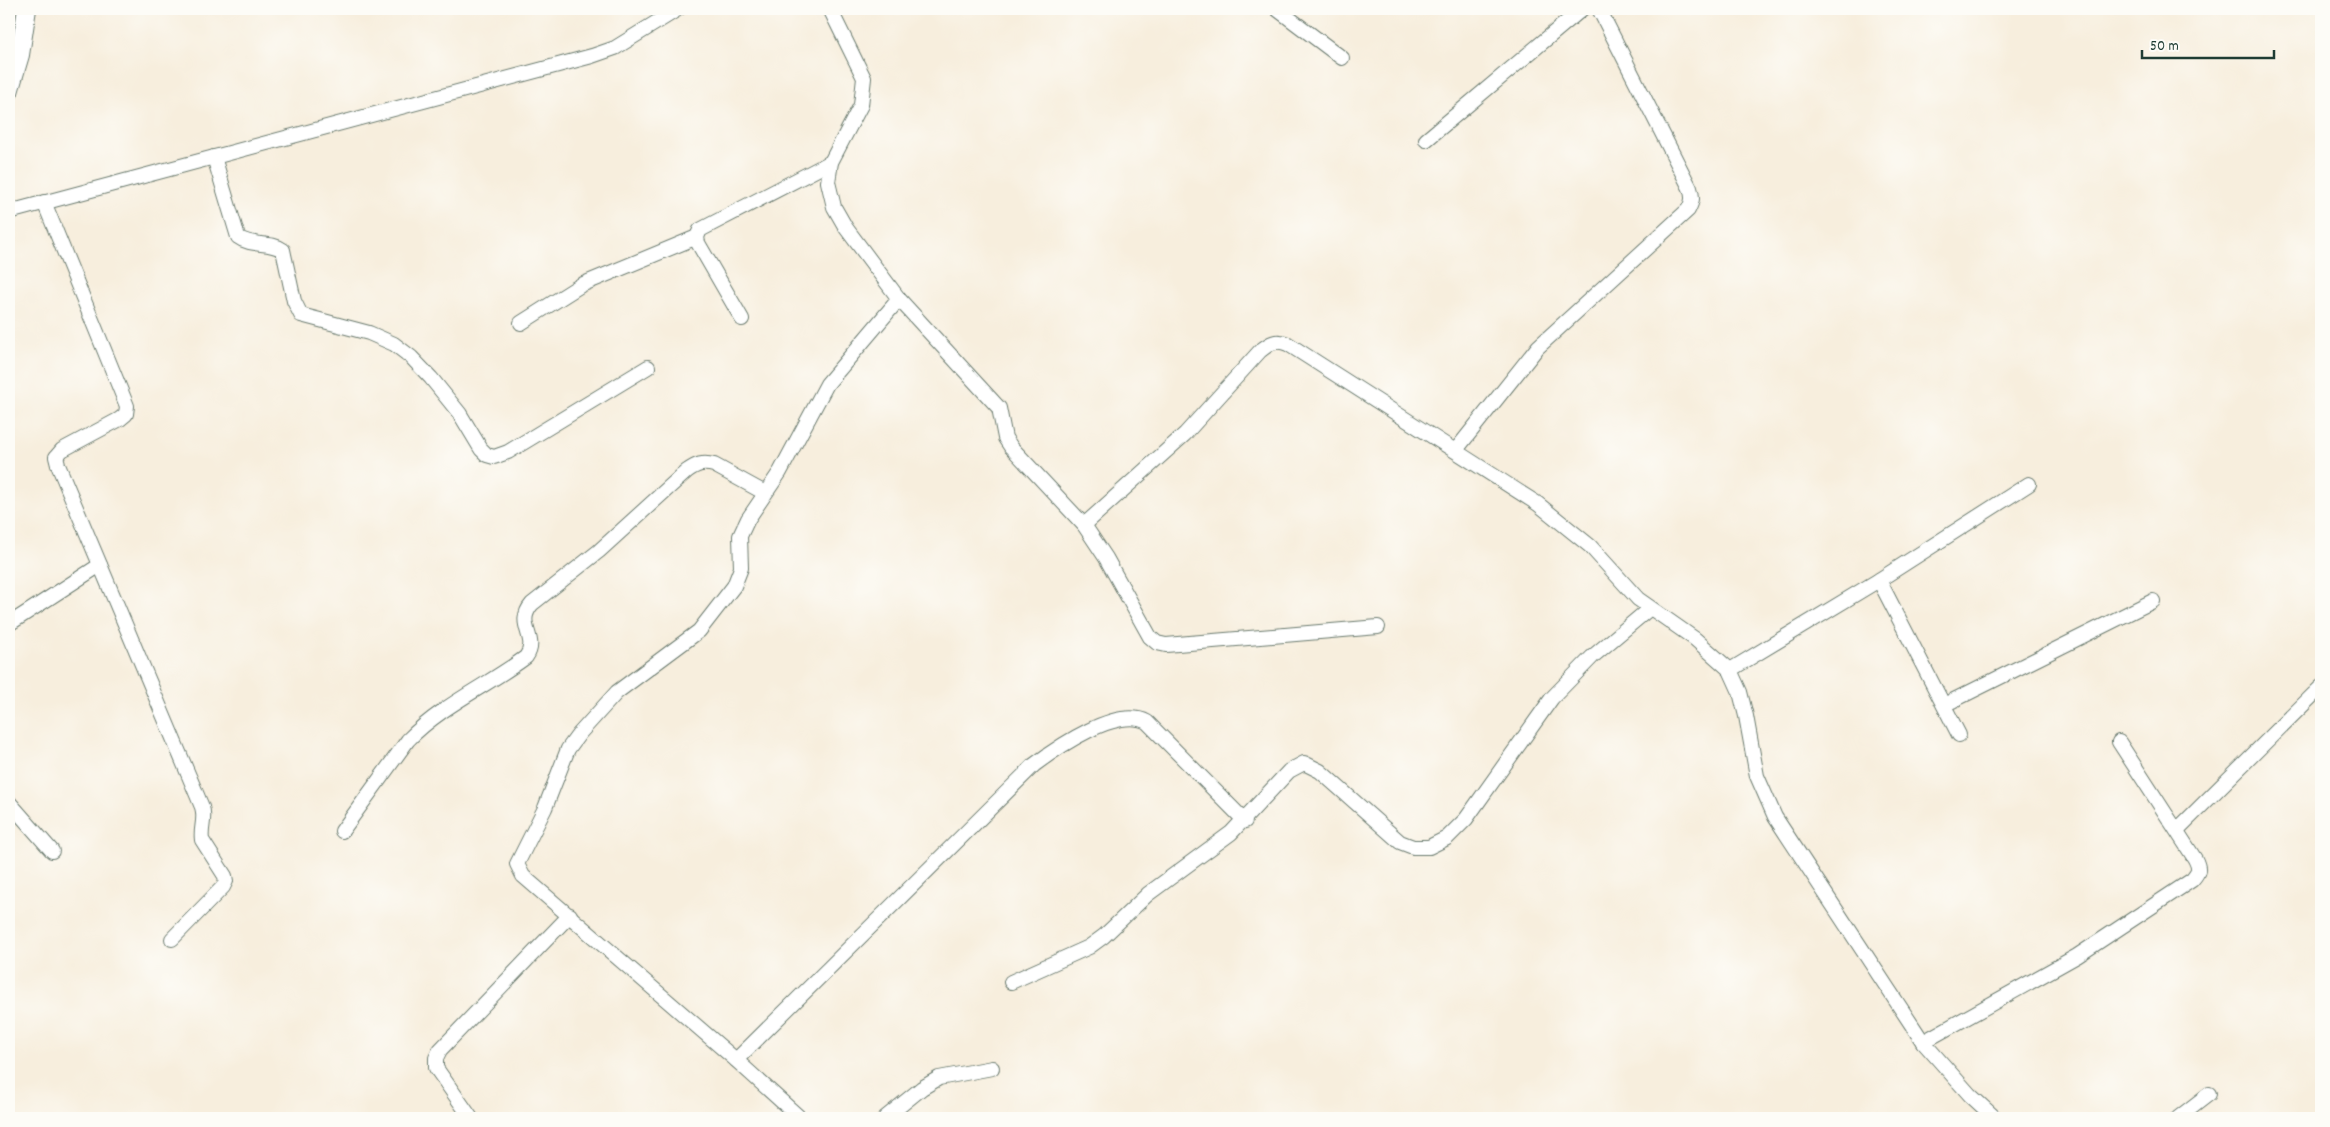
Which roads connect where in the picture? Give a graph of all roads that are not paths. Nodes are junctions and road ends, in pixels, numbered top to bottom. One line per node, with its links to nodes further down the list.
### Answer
1 (27, 9): 8 (street)
2 (678, 9): 10 (street)
3 (830, 9): 11 (street)
4 (1277, 9): 7 (street)
5 (1582, 9): 9 (street)
6 (1599, 9): 19 (street)
7 (1342, 58)
8 (9, 92)
9 (1426, 140)
10 (214, 156): 12 (street); 18 (street)
11 (831, 162): 14 (street); 15 (street)
12 (44, 202): 13 (street); 23 (street)
13 (9, 212)
14 (697, 237): 16 (street); 17 (street)
15 (899, 299): 21 (street); 22 (street)
16 (742, 319)
17 (521, 323)
18 (648, 367)
19 (1456, 450): 22 (street); 26 (street)
20 (2029, 484): 24 (street)
21 (765, 493): 36 (street); 39 (street)
22 (1084, 525): 28 (street)
23 (100, 565): 27 (street); 40 (street)
24 (1878, 580): 29 (street); 31 (street)
25 (2153, 601): 31 (street)
26 (1649, 609): 29 (street); 35 (street)
27 (9, 624)
28 (1378, 626)
29 (1730, 670): 42 (street)
30 (2321, 687): 37 (street)
31 (1944, 705): 32 (street)
32 (1959, 735)
33 (2119, 742): 37 (street)
34 (9, 802): 38 (street)
35 (1245, 820): 41 (street); 43 (street)
36 (342, 830)
37 (2176, 830): 42 (street)
38 (52, 851)
39 (570, 915): 43 (street); 46 (street)
40 (172, 939)
41 (1011, 982)
42 (1923, 1042): 49 (street)
43 (736, 1060): 47 (street)
44 (992, 1068): 48 (street)
45 (2209, 1094): 50 (street)
46 (471, 1118)
47 (800, 1118)
48 (885, 1118)
49 (1995, 1118)
50 (2178, 1118)

